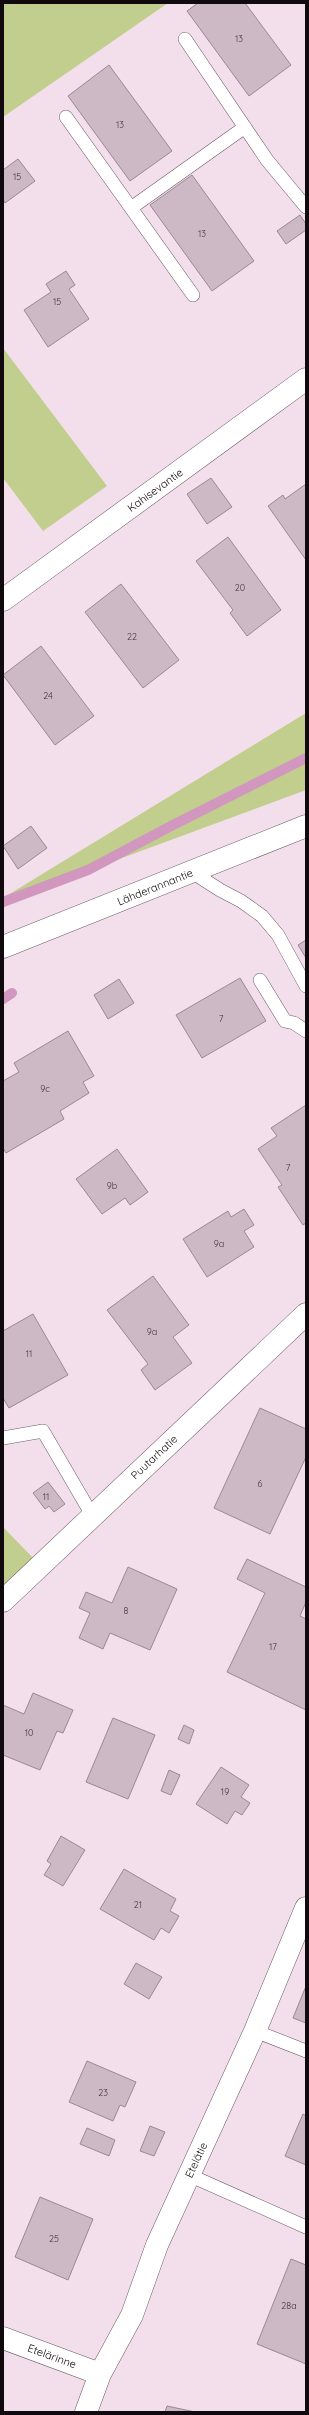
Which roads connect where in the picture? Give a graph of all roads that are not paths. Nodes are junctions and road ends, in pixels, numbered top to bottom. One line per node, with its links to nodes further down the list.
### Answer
1 (186, 39): 3 (lane)
2 (66, 118): 5 (lane)
3 (245, 127): 4 (lane); 5 (lane)
4 (306, 207)
5 (131, 208): 6 (lane)
6 (193, 295)
7 (306, 379): 8 (street, Kahisevantie)
8 (3, 600)
9 (306, 826): 10 (street, Lähderannantie)
10 (192, 872): 11 (street, Lähderannantie); 13 (lane)
11 (3, 947)
12 (260, 980): 14 (lane)
13 (306, 986)
14 (306, 1031)
15 (306, 1314): 17 (street, Puutarhatie)
16 (3, 1438): 17 (lane)
17 (92, 1515): 18 (street, Puutarhatie)
18 (3, 1601)
19 (306, 1908): 20 (street, Etelätie)
20 (255, 2031): 21 (lane); 22 (street, Etelätie)
21 (306, 2051)
22 (189, 2175): 23 (lane); 25 (street, Etelätie)
23 (306, 2227)
24 (3, 2338): 25 (street, Etelärinne)
25 (100, 2374): 26 (street, Etelätie)
26 (86, 2412)

